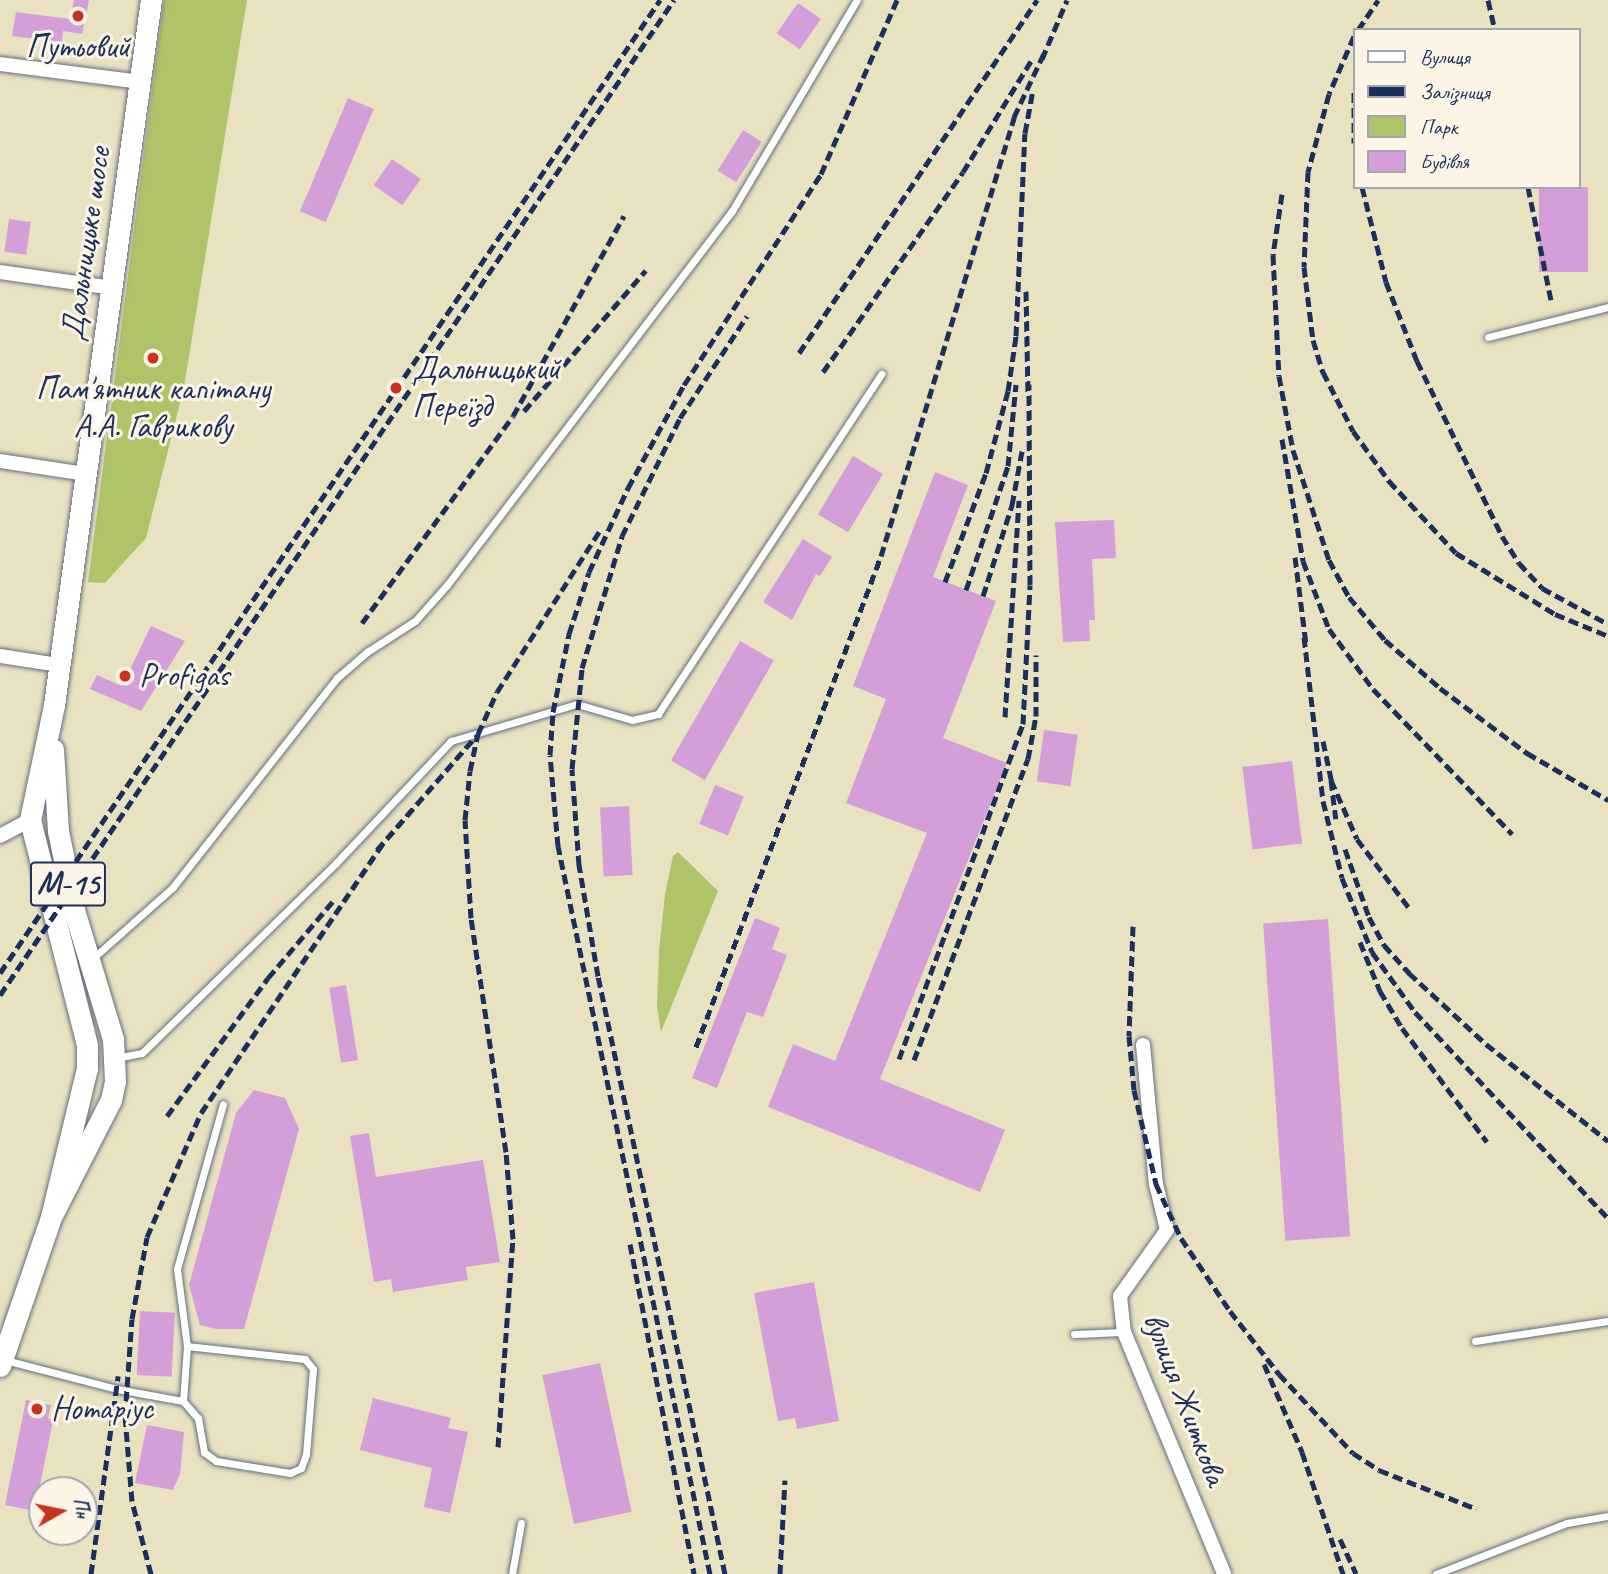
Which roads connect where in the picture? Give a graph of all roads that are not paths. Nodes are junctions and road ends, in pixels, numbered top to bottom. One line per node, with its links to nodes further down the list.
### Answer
1 (151, 0): 4 (main road, Дальницьке шосе / М-15)
2 (857, 0): 17 (lane)
3 (0, 64): 4 (street)
4 (140, 82): 6 (main road, Дальницьке шосе / М-15)
5 (0, 272): 6 (street)
6 (112, 288): 11 (main road, Дальницьке шосе / М-15)
7 (1608, 307): 8 (lane)
8 (1488, 337)
9 (881, 374): 19 (lane)
10 (0, 461): 11 (street)
11 (86, 474): 13 (main road, Дальницьке шосе / М-15)
12 (0, 656): 13 (street)
13 (60, 664): 14 (main road, Дальницьке шосе / М-15)
14 (54, 705): 15 (main road, М-15); 17 (main road, М-15)
15 (30, 820): 16 (street); 21 (main road, М-15)
16 (0, 836)
17 (90, 961): 19 (main road, М-15)
18 (1143, 1045): 23 (street, вулиця Житкова)
19 (115, 1059): 21 (main road, М-15)
20 (223, 1104): 26 (lane)
21 (51, 1217): 27 (main road, М-15)
22 (1608, 1321): 25 (lane)
23 (1124, 1332): 24 (lane); 32 (street, вулиця Житкова)
24 (1074, 1334)
25 (1475, 1341)
26 (187, 1346): 28 (lane); 28 (lane)
27 (1, 1363): 28 (lane)
28 (183, 1401)
29 (1608, 1516): 33 (lane)
30 (521, 1523): 31 (lane)
31 (512, 1574)
32 (1224, 1574)
33 (1436, 1574)

